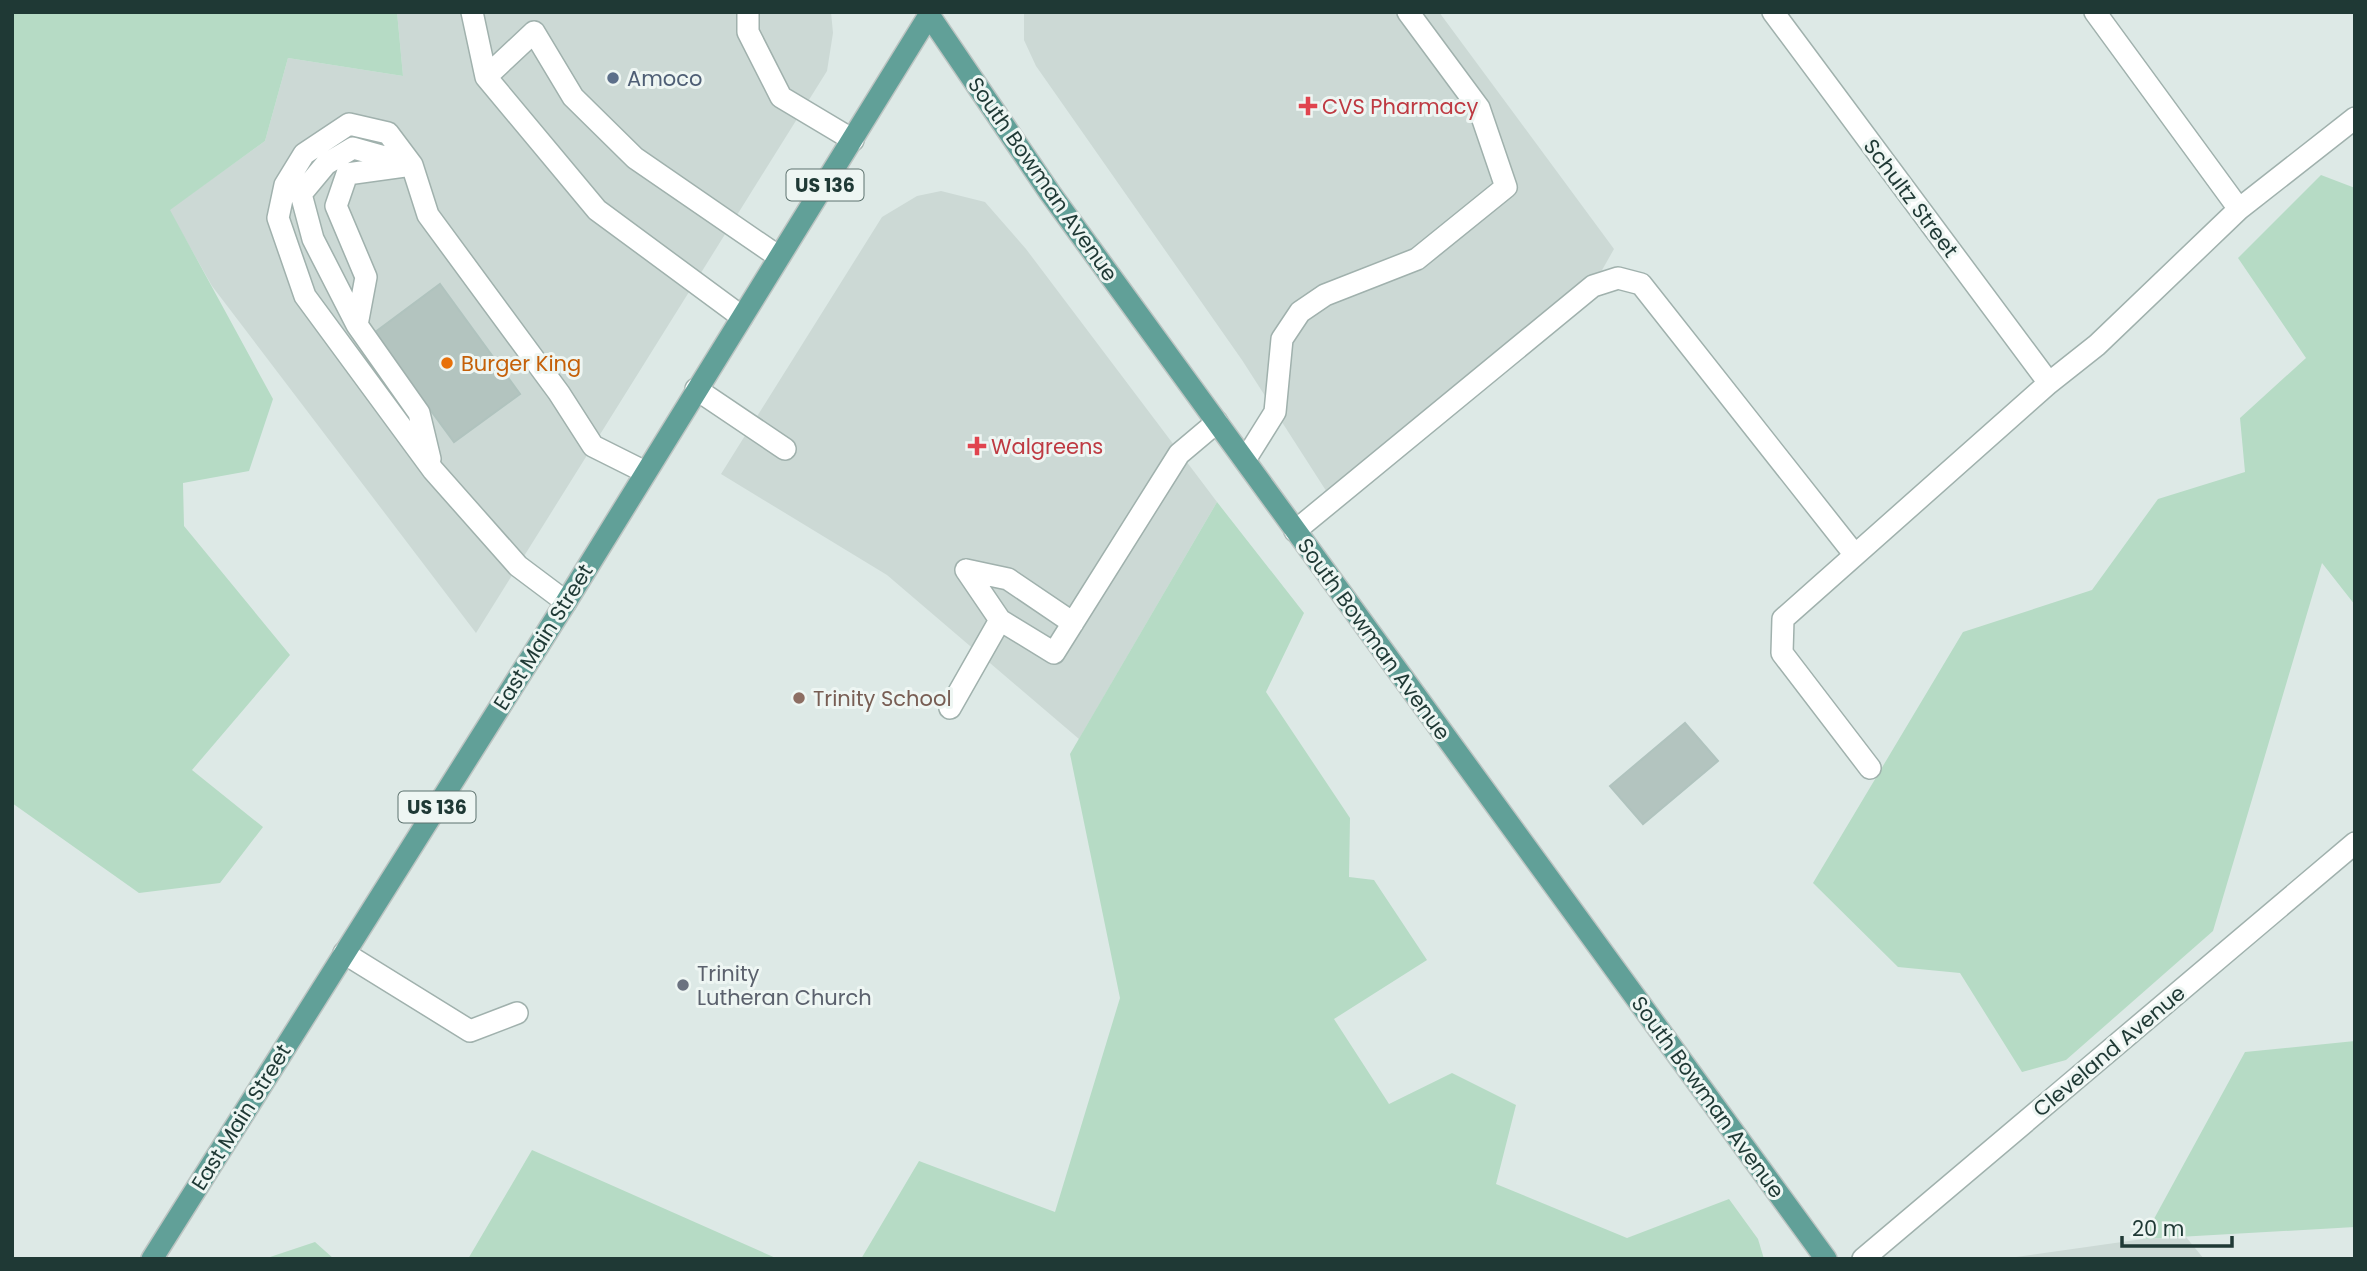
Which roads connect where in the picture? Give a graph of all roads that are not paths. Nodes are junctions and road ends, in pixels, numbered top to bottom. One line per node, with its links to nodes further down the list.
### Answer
1 (472, 12): 7 (street)
2 (748, 12): 9 (street)
3 (1408, 12): 19 (street)
4 (1773, 12): 15 (street, Schultz Street)
5 (2095, 12): 11 (street)
6 (929, 13): 9 (main road, East Main Street / US 136); 17 (main road, South Bowman Avenue)
7 (486, 77): 12 (street); 13 (street)
8 (2355, 118): 11 (street)
9 (853, 140): 12 (main road, East Main Street / US 136)
10 (412, 164): 14 (street); 14 (street); 20 (street); 21 (street)
11 (2239, 209): 15 (street)
12 (779, 257): 13 (main road, East Main Street / US 136)
13 (742, 317): 16 (main road, East Main Street / US 136)
14 (357, 325): 20 (street)
15 (2049, 383): 23 (street)
16 (696, 389): 18 (street); 21 (main road, East Main Street / US 136)
17 (1217, 422): 19 (main road, South Bowman Avenue); 26 (street)
18 (785, 449)
19 (1245, 460): 22 (main road, South Bowman Avenue)
20 (433, 470): 24 (street)
21 (645, 472): 24 (main road, East Main Street / US 136)
22 (1295, 531): 23 (street); 33 (main road, South Bowman Avenue)
23 (1855, 555): 28 (street)
24 (566, 602): 30 (main road, East Main Street / US 136)
25 (1000, 620): 26 (street); 26 (street); 27 (street)
26 (1073, 623)
27 (950, 708)
28 (1870, 768)
29 (2355, 843): 34 (street, Cleveland Avenue)
30 (345, 953): 31 (street); 32 (main road, East Main Street / US 136)
31 (517, 1013)
32 (152, 1259)
33 (1826, 1259)
34 (1863, 1259)

